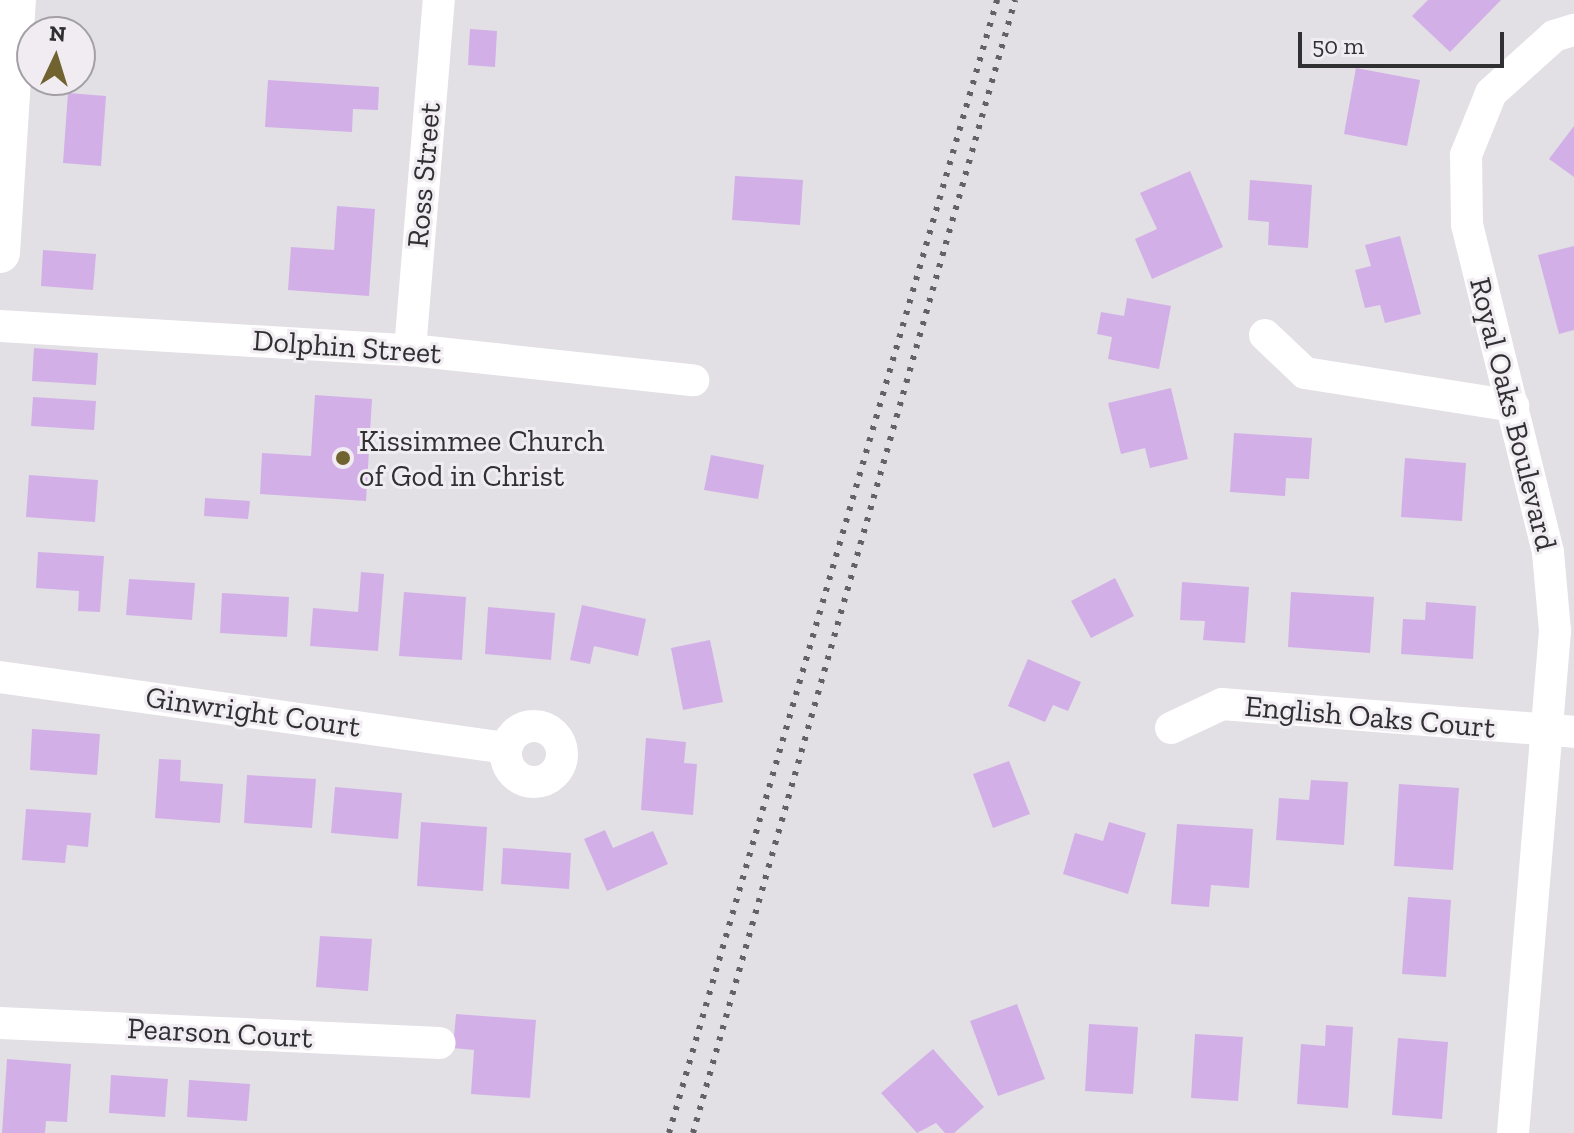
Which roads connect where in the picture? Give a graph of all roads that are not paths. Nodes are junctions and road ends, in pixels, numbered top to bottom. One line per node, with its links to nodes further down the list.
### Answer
1 (16, 0): 4 (street)
2 (439, 0): 8 (street, Ross Street)
3 (1574, 30): 10 (street, Royal Oaks Boulevard)
4 (3, 168): 5 (street)
5 (0, 253)
6 (0, 326): 8 (street, Dolphin Street)
7 (1265, 335): 10 (street)
8 (410, 350): 9 (street, Dolphin Street)
9 (693, 380)
10 (1513, 406): 13 (street, Royal Oaks Boulevard)
11 (0, 677): 14 (street, Ginwright Court)
12 (1171, 728): 13 (street, English Oaks Court)
13 (1561, 732): 17 (street, Royal Oaks Boulevard)
14 (506, 748)
15 (0, 1023): 16 (street, Pearson Court)
16 (440, 1043)
17 (1513, 1133)

